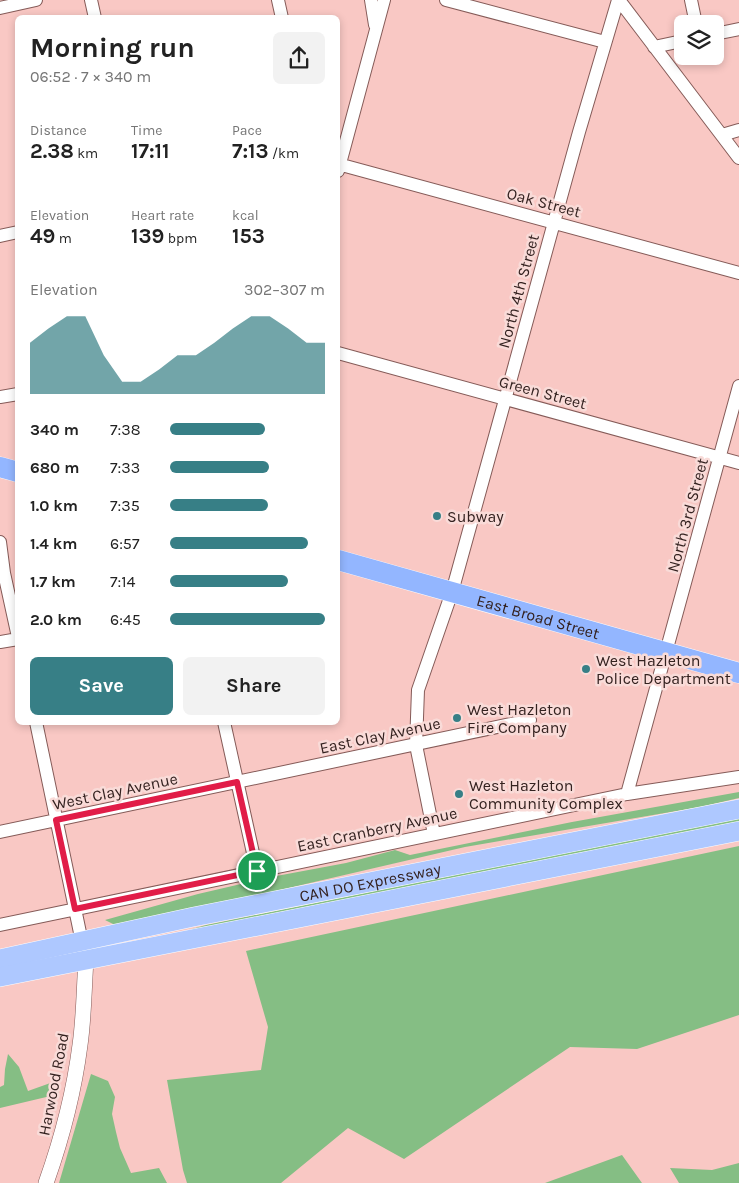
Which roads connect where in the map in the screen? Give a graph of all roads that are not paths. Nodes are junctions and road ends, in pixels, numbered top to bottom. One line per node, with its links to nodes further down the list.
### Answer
1 (36, 0): 9 (street)
2 (91, 0): 10 (street)
3 (278, 0): 11 (street)
4 (372, 0): 15 (street)
5 (384, 0): 15 (street)
6 (446, 0): 16 (street)
7 (618, 0): 16 (street, North 4th Street); 18 (street)
8 (690, 0): 12 (street)
9 (0, 8)
10 (94, 15)
11 (281, 15)
12 (694, 15)
13 (739, 29): 14 (street)
14 (724, 32)
15 (376, 33): 22 (street)
16 (605, 42): 24 (street, North 4th Street)
17 (674, 43): 18 (street)
18 (654, 47): 20 (street)
19 (739, 130): 20 (street)
20 (722, 135): 21 (street)
21 (739, 158)
22 (340, 159)
23 (340, 167): 24 (street, Oak Street)
24 (554, 222): 27 (street, Oak Street); 32 (street, North 4th Street)
25 (15, 233): 26 (street)
26 (0, 236)
27 (739, 273)
28 (340, 354): 32 (street, Green Street)
29 (739, 386): 33 (street, North 3rd Street)
30 (15, 394): 31 (street)
31 (0, 397)
32 (505, 399): 33 (street, Green Street); 39 (street, North 4th Street)
33 (720, 457): 34 (street, Green Street); 43 (street, North 3rd Street)
34 (739, 463)
35 (0, 467): 36 (highway)
36 (15, 471)
37 (0, 542): 40 (street)
38 (340, 561): 39 (highway, East Broad Street)
39 (452, 592): 43 (highway, East Broad Street); 48 (street, North 4th Street)
40 (15, 624)
41 (15, 639): 42 (street)
42 (0, 642)
43 (666, 653): 44 (highway, East Broad Street); 51 (street, North 3rd Street)
44 (739, 673)
45 (530, 720): 48 (street, East Clay Avenue)
46 (37, 725): 53 (street)
47 (225, 725): 50 (street)
48 (416, 745): 50 (street, East Clay Avenue); 56 (street, North 4th Street)
49 (739, 777): 51 (street, East Cranberry Avenue)
50 (237, 782): 53 (street, West Clay Avenue); 57 (street)
51 (627, 794): 56 (street, East Cranberry Avenue)
52 (739, 809): 60 (main road, CAN DO Expressway)
53 (56, 820): 55 (street, West Clay Avenue); 58 (street)
54 (739, 831): 60 (main road, CAN DO Expressway)
55 (0, 832)
56 (434, 834): 57 (street, East Cranberry Avenue)
57 (257, 871): 58 (street, East Cranberry Avenue)
58 (75, 909): 59 (street, East Cranberry Avenue); 60 (street)
59 (0, 926)
60 (84, 951): 61 (main road, CAN DO Expressway); 62 (main road, CAN DO Expressway); 63 (street, Harwood Road)
61 (0, 959)
62 (0, 977)
63 (46, 1183)

